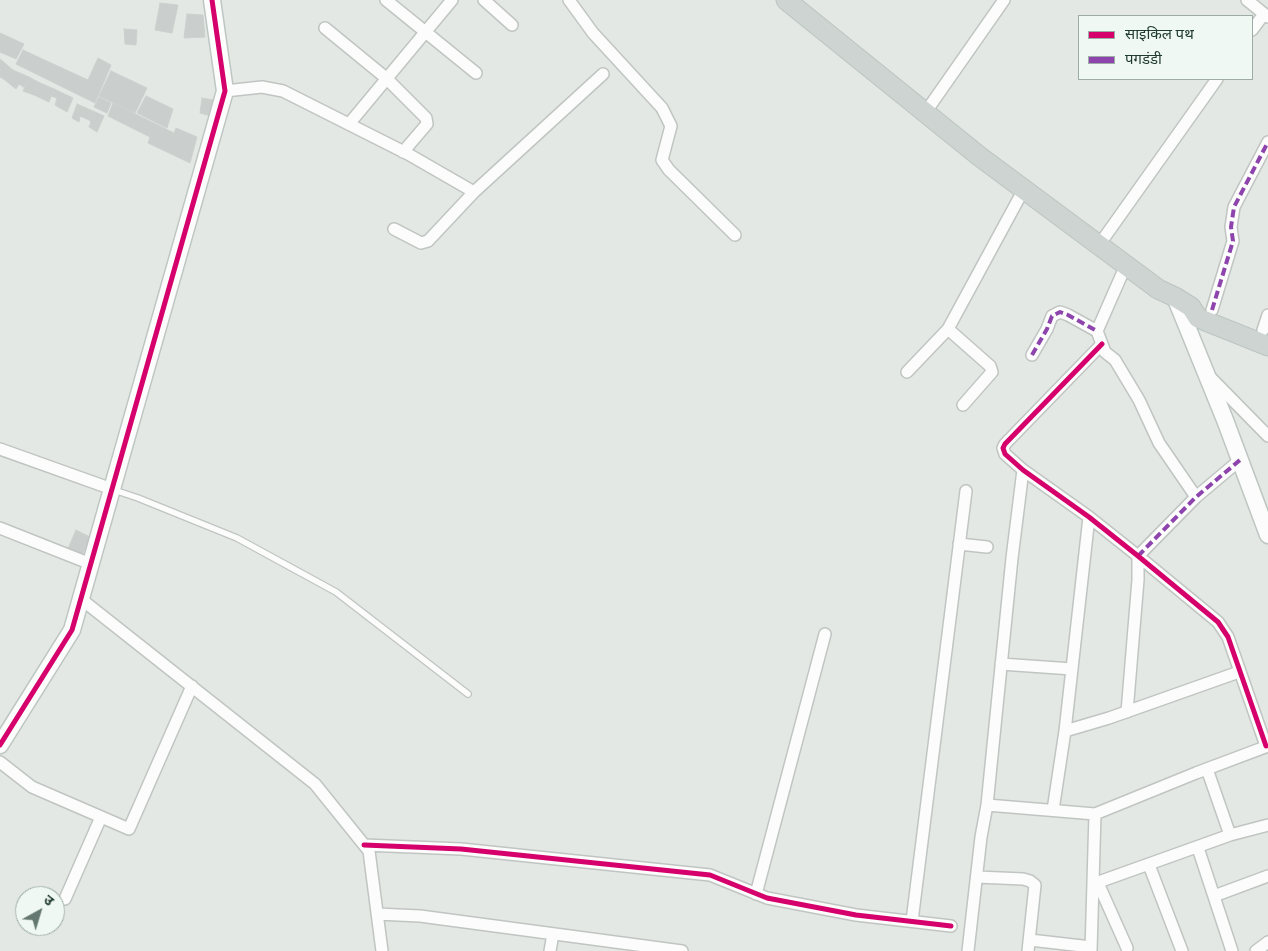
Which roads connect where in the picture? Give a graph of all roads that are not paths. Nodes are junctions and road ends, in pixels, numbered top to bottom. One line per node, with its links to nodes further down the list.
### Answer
1 (212, 0): 18 (street)
2 (386, 0): 13 (street)
3 (452, 0): 13 (street)
4 (484, 0): 10 (street)
5 (569, 0): 26 (street)
6 (786, 0): 19 (main road)
7 (1004, 0): 19 (street)
8 (1247, 0): 9 (street)
9 (1266, 15): 12 (street)
10 (512, 25)
11 (325, 28): 16 (street)
12 (1253, 29)
13 (425, 32): 14 (street); 16 (street)
14 (476, 73)
15 (603, 74): 24 (street)
16 (386, 78): 20 (street); 22 (street)
17 (1216, 80): 27 (street)
18 (226, 91): 20 (street); 44 (street)
19 (925, 113): 23 (main road)
20 (349, 124): 22 (street)
21 (1268, 142): 31 (street)
22 (403, 152): 24 (street)
23 (1024, 189): 27 (main road); 32 (street)
24 (474, 192): 25 (street)
25 (394, 229)
26 (734, 235)
27 (1099, 245): 28 (main road)
28 (1126, 265): 29 (main road); 33 (street)
29 (1175, 296): 30 (main road); 38 (street)
30 (1191, 307): 31 (main road); 34 (main road)
31 (1212, 310): 34 (main road)
32 (948, 329): 37 (street); 39 (street)
33 (1097, 331): 35 (street); 36 (street)
34 (1267, 331)
35 (1102, 344): 43 (street); 46 (street)
36 (1032, 354)
37 (907, 372)
38 (1206, 373): 40 (street); 42 (street)
39 (963, 406)
40 (1268, 436)
41 (0, 449): 44 (street)
42 (1240, 460): 46 (street); 49 (street)
43 (1023, 470): 47 (street); 56 (street)
44 (112, 489): 53 (street); 60 (lane)
45 (966, 491): 50 (street)
46 (1196, 497): 52 (street)
47 (1089, 517): 52 (street); 57 (street)
48 (0, 528): 53 (street)
49 (1268, 535)
50 (959, 544): 51 (street); 83 (street)
51 (987, 547)
52 (1138, 556): 58 (street); 61 (street)
53 (91, 564): 54 (street)
54 (81, 600): 59 (street); 63 (street)
55 (825, 634): 79 (street)
56 (1001, 664): 57 (street); 67 (street)
57 (1072, 669): 62 (street)
58 (1239, 672): 61 (street); 64 (street)
59 (192, 686): 70 (street); 73 (street)
60 (468, 694)
61 (1126, 712): 62 (street)
62 (1065, 730): 68 (street)
63 (0, 745)
64 (1267, 746): 66 (street)
65 (0, 762): 70 (street)
66 (1207, 768): 69 (street); 72 (street)
67 (987, 805): 68 (street); 77 (street)
68 (1053, 810): 69 (street)
69 (1095, 814): 78 (street)
70 (101, 817): 81 (street)
71 (1268, 825): 72 (street)
72 (1230, 835): 74 (street)
73 (364, 845): 79 (street); 82 (street)
74 (1198, 848): 75 (street); 80 (street)
75 (1149, 865): 78 (street); 94 (street)
76 (1268, 876): 80 (street)
77 (977, 877): 87 (street); 93 (street)
78 (1095, 883): 88 (street); 89 (street)
79 (756, 894): 83 (street)
80 (1214, 896): 95 (street)
81 (65, 898)
82 (377, 914): 85 (street); 90 (street)
83 (912, 922): 84 (street)
84 (951, 926)
85 (553, 934): 91 (street); 92 (street)
86 (1268, 942): 96 (street)
87 (1029, 946): 89 (street)
88 (1127, 948)
89 (1091, 949)
90 (382, 951)
91 (550, 951)
92 (681, 951)
93 (968, 951)
94 (1182, 951)
95 (1232, 951)
96 (1256, 951)

